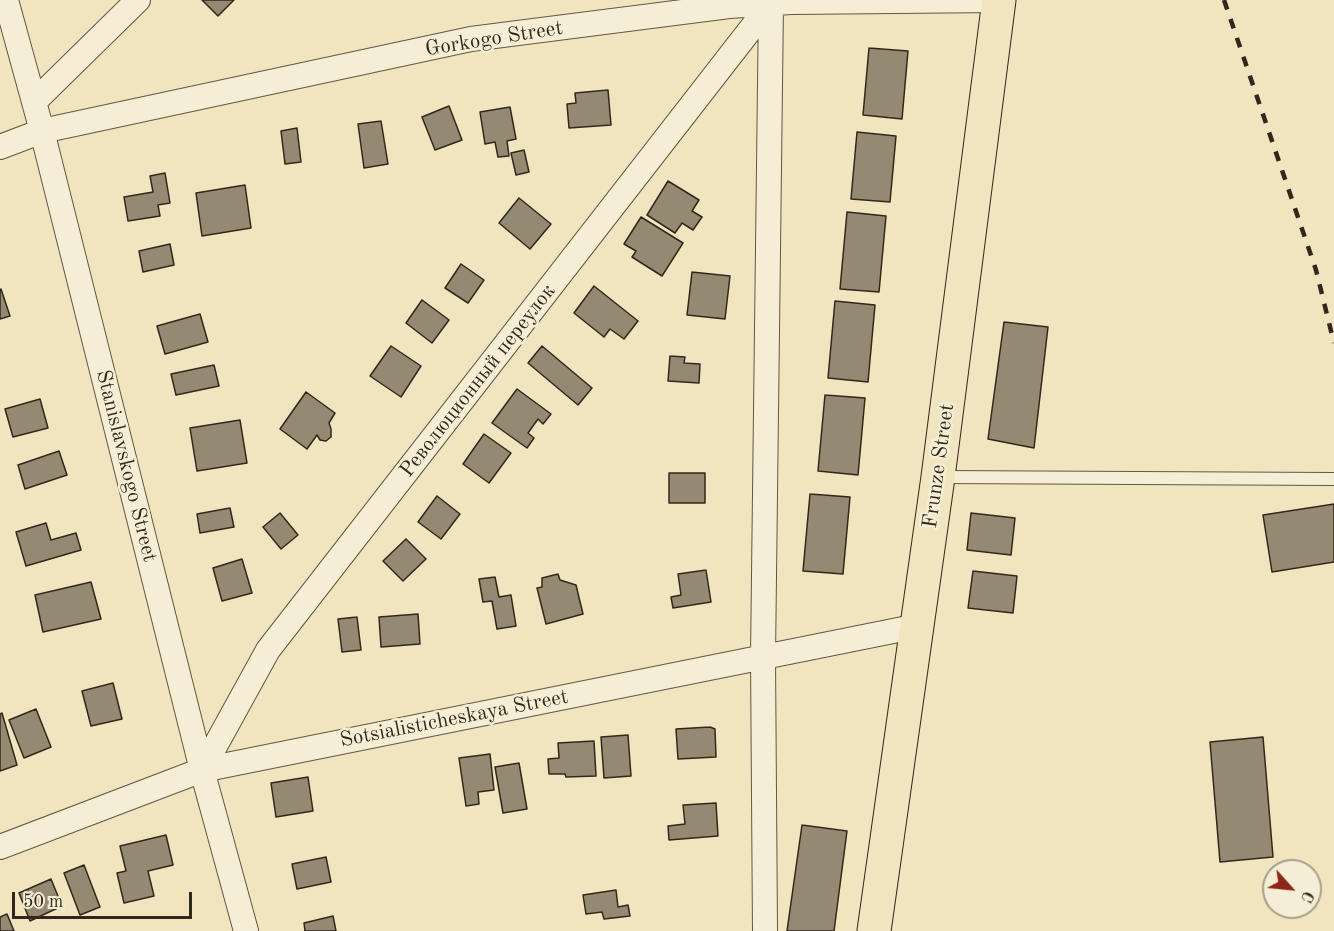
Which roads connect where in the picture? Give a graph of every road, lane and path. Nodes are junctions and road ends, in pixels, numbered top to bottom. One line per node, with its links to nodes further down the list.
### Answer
1 (6, 0): 6 (street, Stanislavskogo Street)
2 (138, 0): 6 (street)
3 (999, 0): 5 (street, Gorkogo Street); 9 (main road, Frunze Street)
4 (729, 3): 5 (street, Gorkogo Street); 7 (street, Gorkogo Street)
5 (771, 3): 12 (street); 13 (street, Революционный переулок)
6 (34, 102): 7 (street, Stanislavskogo Street)
7 (42, 131): 8 (street, Gorkogo Street); 13 (street, Stanislavskogo Street)
8 (0, 147)
9 (938, 477): 10 (lane); 11 (main road, Frunze Street)
10 (1334, 478)
11 (918, 626): 12 (street, Sotsialisticheskaya Street); 17 (main road, Frunze Street)
12 (763, 657): 13 (street, Sotsialisticheskaya Street); 16 (street)
13 (202, 770): 14 (street, Sotsialisticheskaya Street); 15 (street, Stanislavskogo Street)
14 (0, 847)
15 (246, 931)
16 (765, 931)
17 (874, 931)

